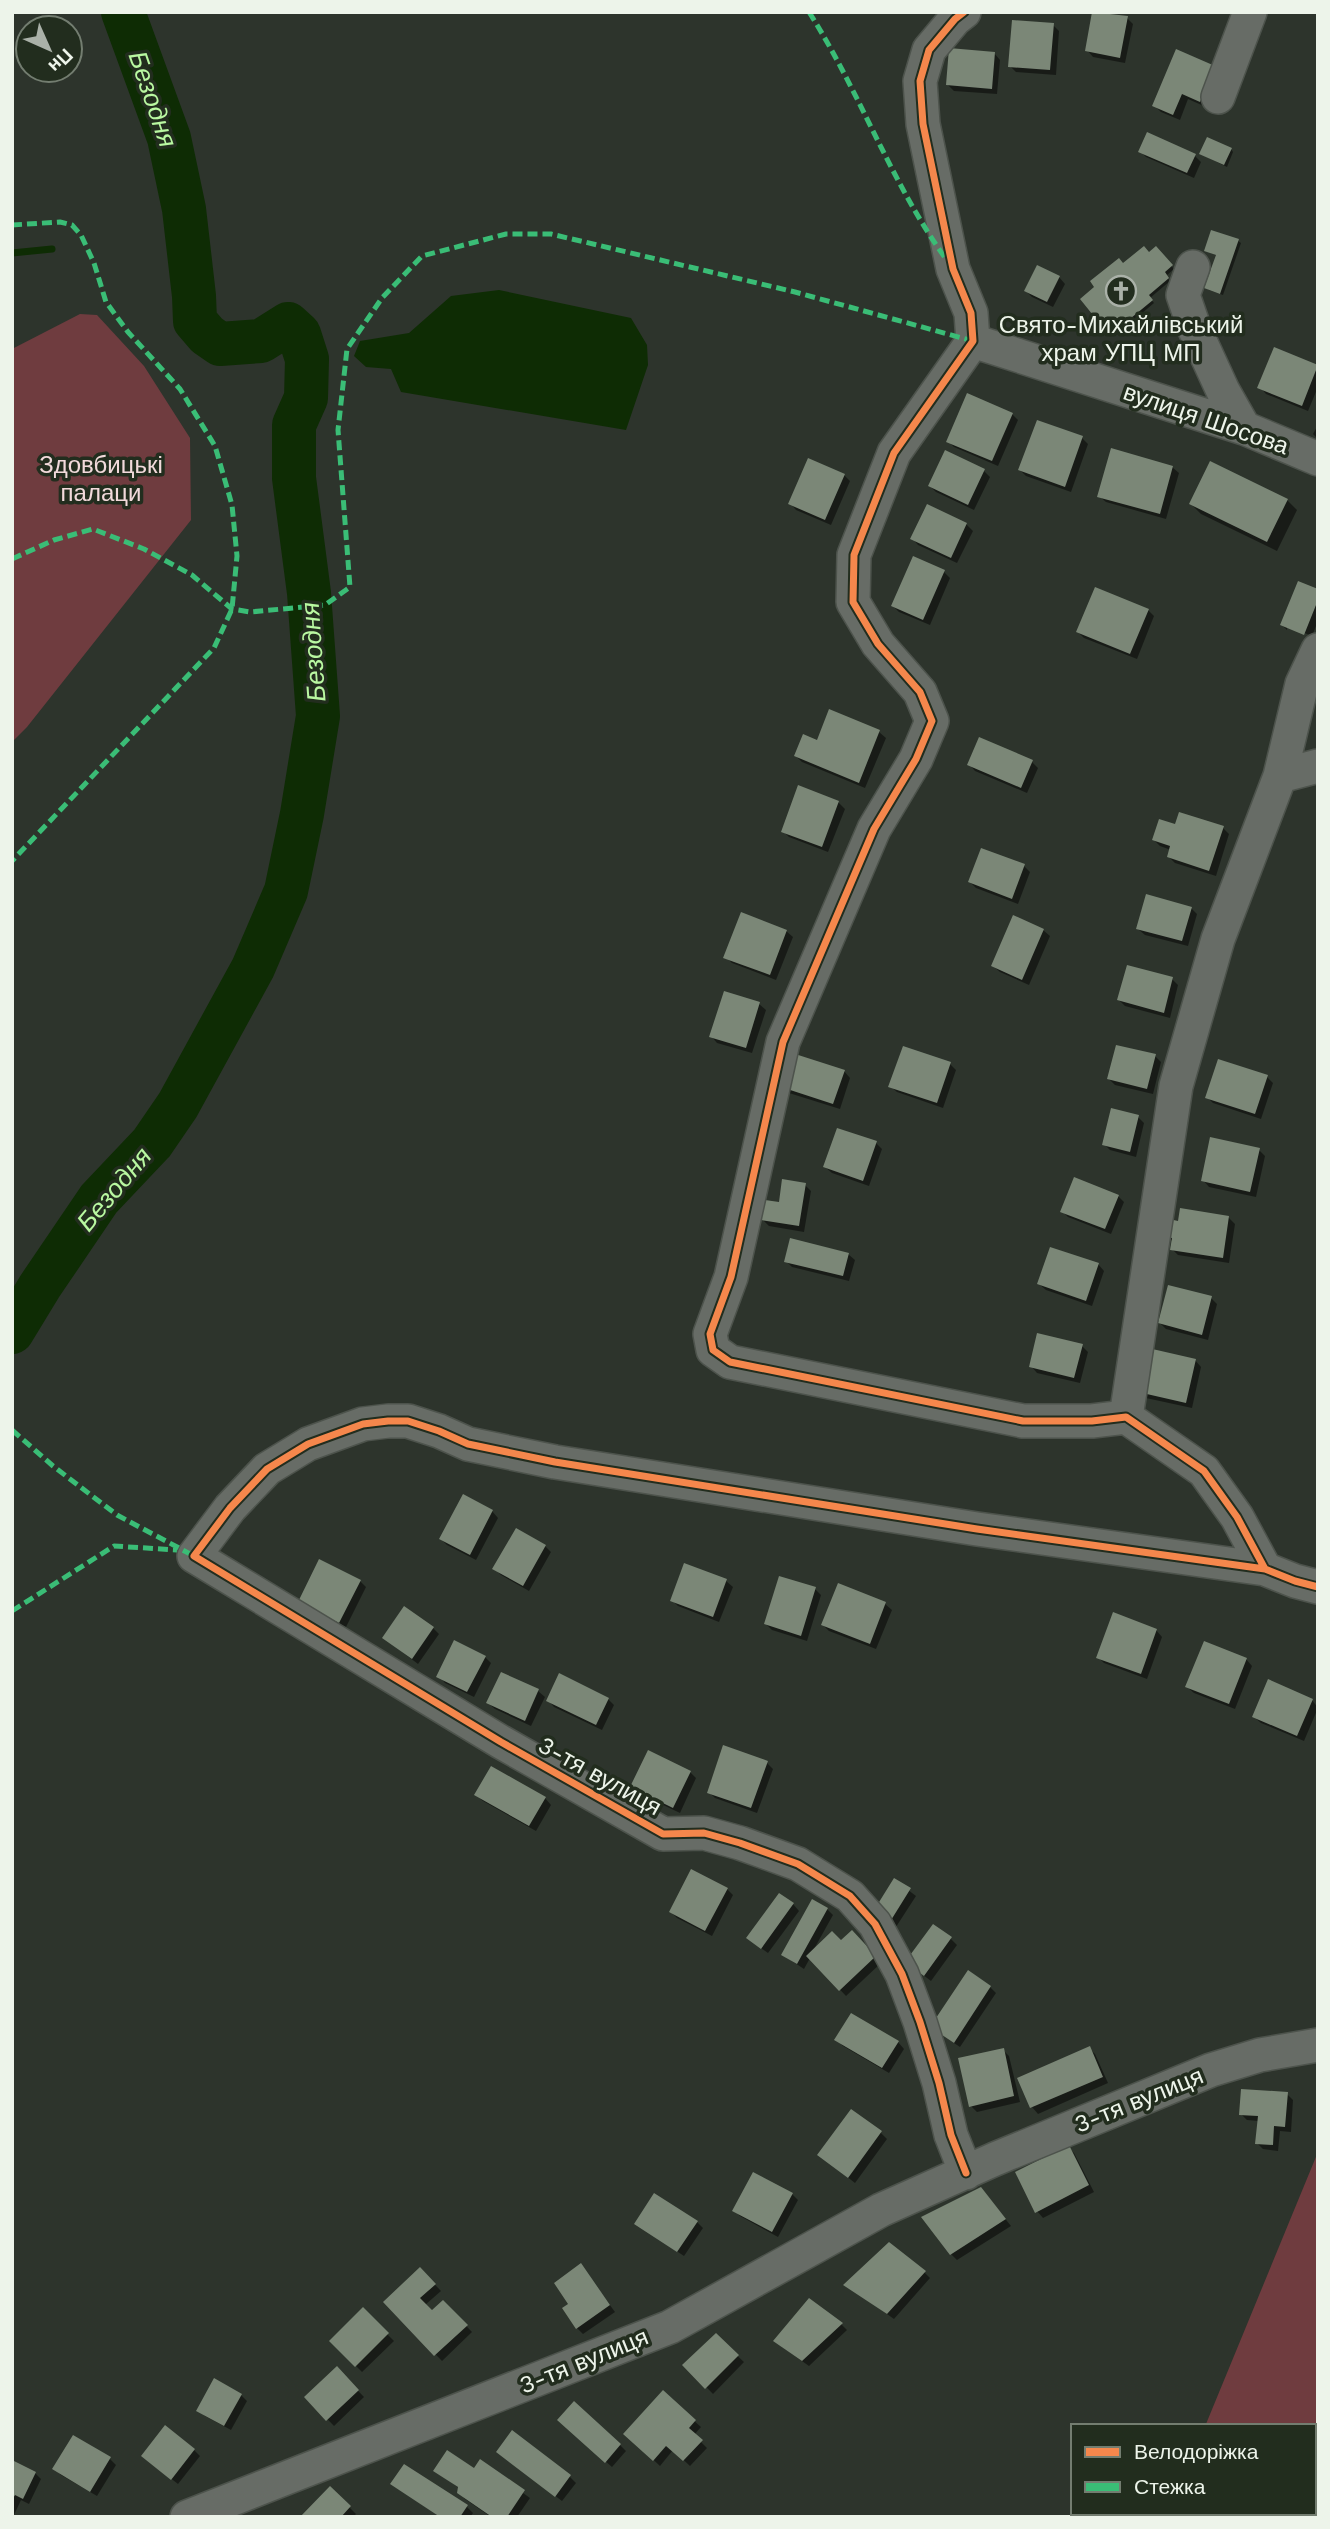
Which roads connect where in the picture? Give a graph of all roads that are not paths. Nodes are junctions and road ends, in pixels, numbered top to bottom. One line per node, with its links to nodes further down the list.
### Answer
1 (964, 12): 5 (street)
2 (1250, 12): 3 (street)
3 (1218, 97)
4 (1193, 267): 6 (street)
5 (973, 341): 6 (street, вулиця Шосова); 11 (street)
6 (1244, 428): 7 (street, вулиця Шосова)
7 (1318, 459)
8 (1318, 650): 10 (street)
9 (1318, 766): 10 (street)
10 (1280, 776): 11 (street)
11 (1126, 1418): 12 (street)
12 (1265, 1569): 13 (street); 15 (street, 3-тя вулиця)
13 (1318, 1587)
14 (1318, 2045): 15 (street, 3-тя вулиця)
15 (966, 2173): 16 (street, 3-тя вулиця)
16 (187, 2517)

